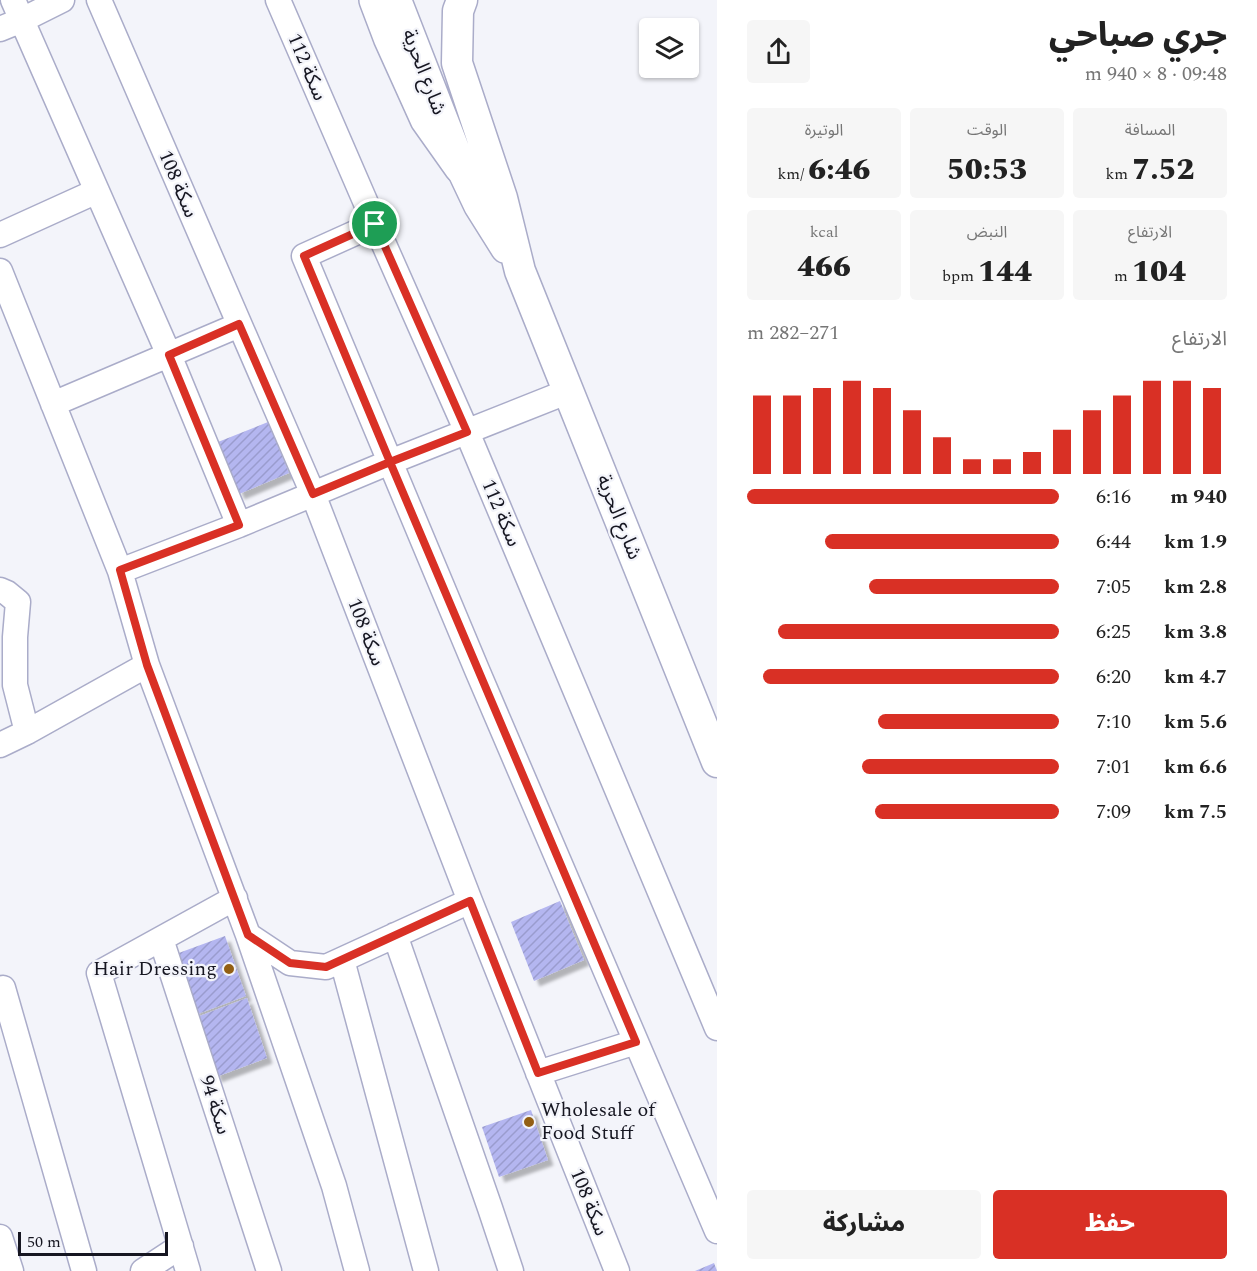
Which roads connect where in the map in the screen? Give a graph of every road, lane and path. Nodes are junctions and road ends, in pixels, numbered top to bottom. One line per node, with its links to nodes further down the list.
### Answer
1 (62, 0): 7 (street)
2 (99, 0): 14 (street, سكة 108)
3 (278, 0): 10 (street, سكة 112)
4 (376, 0): 8 (main road)
5 (396, 0): 8 (street, شارع الحرية)
6 (462, 0): 13 (street, شارع الحرية)
7 (12, 16): 9 (street)
8 (461, 167): 13 (street, شارع الحرية)
9 (97, 191): 11 (street); 15 (street)
10 (375, 224): 18 (street, سكة 112); 19 (street)
11 (0, 235)
12 (0, 271): 17 (street)
13 (520, 271): 16 (street, شارع الحرية)
14 (239, 324): 15 (street); 20 (street, سكة 108)
15 (169, 355): 17 (street); 21 (street)
16 (569, 392): 18 (street); 27 (street, شارع الحرية)
17 (53, 404): 22 (street)
18 (467, 432): 19 (street); 35 (street, سكة 112)
19 (390, 462): 20 (street); 36 (street)
20 (313, 494): 21 (street); 29 (street, سكة 108)
21 (239, 525): 22 (street)
22 (120, 570): 24 (street)
23 (0, 590): 25 (street)
24 (147, 665): 25 (street); 28 (street)
25 (27, 732): 26 (street)
26 (0, 745)
27 (717, 762)
28 (235, 898): 30 (street); 32 (street)
29 (470, 901): 31 (street); 37 (street, سكة 108)
30 (248, 935): 33 (street); 46 (street)
31 (395, 935): 33 (street); 48 (street)
32 (161, 939): 40 (street); 45 (street, سكة 94)
33 (342, 960): 47 (street)
34 (3, 988): 42 (street)
35 (717, 1028)
36 (636, 1042): 37 (street); 38 (street)
37 (538, 1073): 49 (street, سكة 108)
38 (717, 1231)
39 (0, 1237): 41 (street)
40 (181, 1246): 43 (street); 44 (street)
41 (11, 1271)
42 (84, 1271)
43 (142, 1271)
44 (188, 1271)
45 (269, 1271)
46 (357, 1271)
47 (426, 1271)
48 (511, 1271)
49 (617, 1271)

